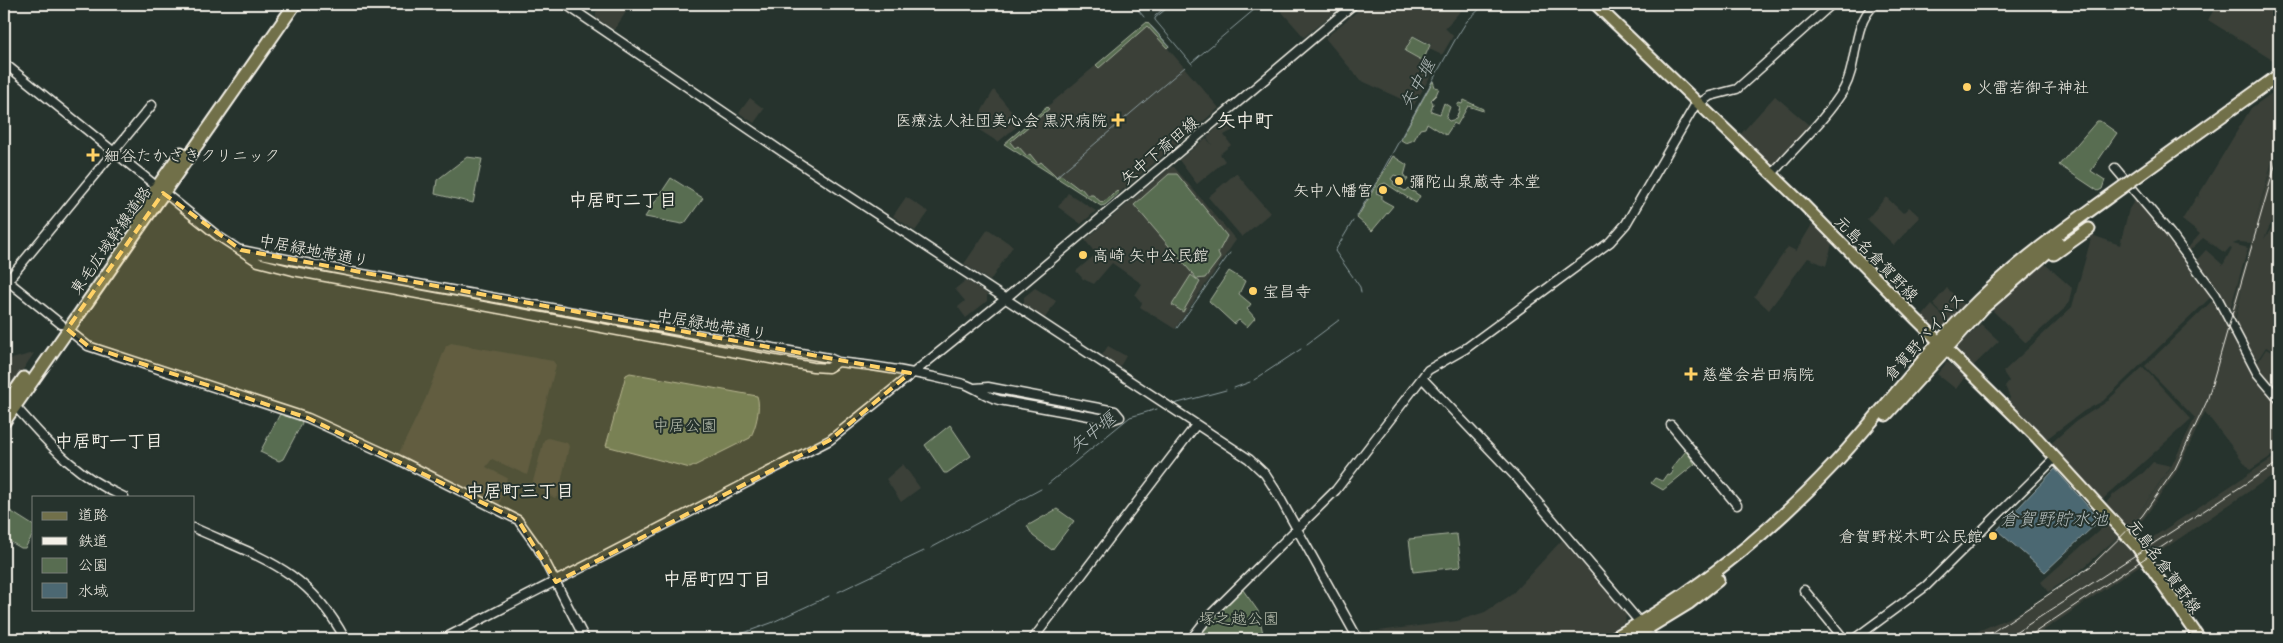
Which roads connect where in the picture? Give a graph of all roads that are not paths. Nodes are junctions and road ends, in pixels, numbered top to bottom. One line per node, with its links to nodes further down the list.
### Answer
1 (286, 4): 17 (highway, 東毛広域幹線道路)
2 (295, 4): 17 (highway, 東毛広域幹線道路)
3 (565, 4): 23 (street)
4 (1354, 4): 23 (street, 矢中下斎田線)
5 (1595, 4): 11 (main road, 元島名倉賀野線)
6 (1832, 4): 11 (street)
7 (1875, 4): 15 (street)
8 (4, 63): 13 (street)
9 (2279, 74): 16 (highway, 倉賀野バイパス, bridge)
10 (2279, 83): 16 (highway, 倉賀野バイパス)
11 (1699, 103): 15 (main road, 元島名倉賀野線); 28 (street)
12 (152, 105): 13 (street)
13 (114, 151): 17 (street); 22 (street)
14 (2115, 168): 30 (street)
15 (1772, 174): 25 (main road, 元島名倉賀野線)
16 (2126, 188): 21 (highway, 倉賀野バイパス)
17 (160, 190): 20 (street); 24 (highway, 東毛広域幹線道路)
18 (2103, 195): 21 (highway)
19 (2089, 229): 21 (highway)
20 (241, 250): 26 (street, 中居緑地帯通り); 26 (street, 中居緑地帯通り)
21 (2019, 270): 25 (highway, 倉賀野バイパス)
22 (5, 281): 24 (street)
23 (1005, 299): 27 (street, 矢中下斎田線); 33 (street)
24 (64, 326): 31 (highway, 東毛広域幹線道路); 40 (street)
25 (1942, 345): 35 (main road, 元島名倉賀野線); 42 (highway, 倉賀野バイパス)
26 (838, 362): 27 (street, 中居緑地帯通り)
27 (910, 373): 29 (street, 中居緑地帯通り); 40 (street, 矢中下斎田線)
28 (1422, 378): 39 (street); 42 (street)
29 (975, 388): 29 (street, 中居緑地帯通り)
30 (2279, 399)
31 (8, 402): 32 (highway, 東毛広域幹線道路); 36 (street)
32 (4, 422)
33 (1196, 425): 39 (street); 46 (street)
34 (1671, 425): 37 (street)
35 (2055, 458): 52 (street); 53 (main road, 元島名倉賀野線)
36 (122, 496)
37 (1737, 506)
38 (195, 528): 43 (street)
39 (1298, 530): 47 (street); 48 (street)
40 (556, 582): 44 (street, 矢中下斎田線); 45 (street)
41 (1804, 590): 51 (street)
42 (1647, 631): 49 (highway, 倉賀野バイパス); 50 (highway, 倉賀野バイパス)
43 (345, 639)
44 (443, 639)
45 (585, 639)
46 (1033, 639)
47 (1191, 639)
48 (1358, 639)
49 (1612, 639)
50 (1630, 639)
51 (1844, 639)
52 (1854, 639)
53 (2200, 639)

